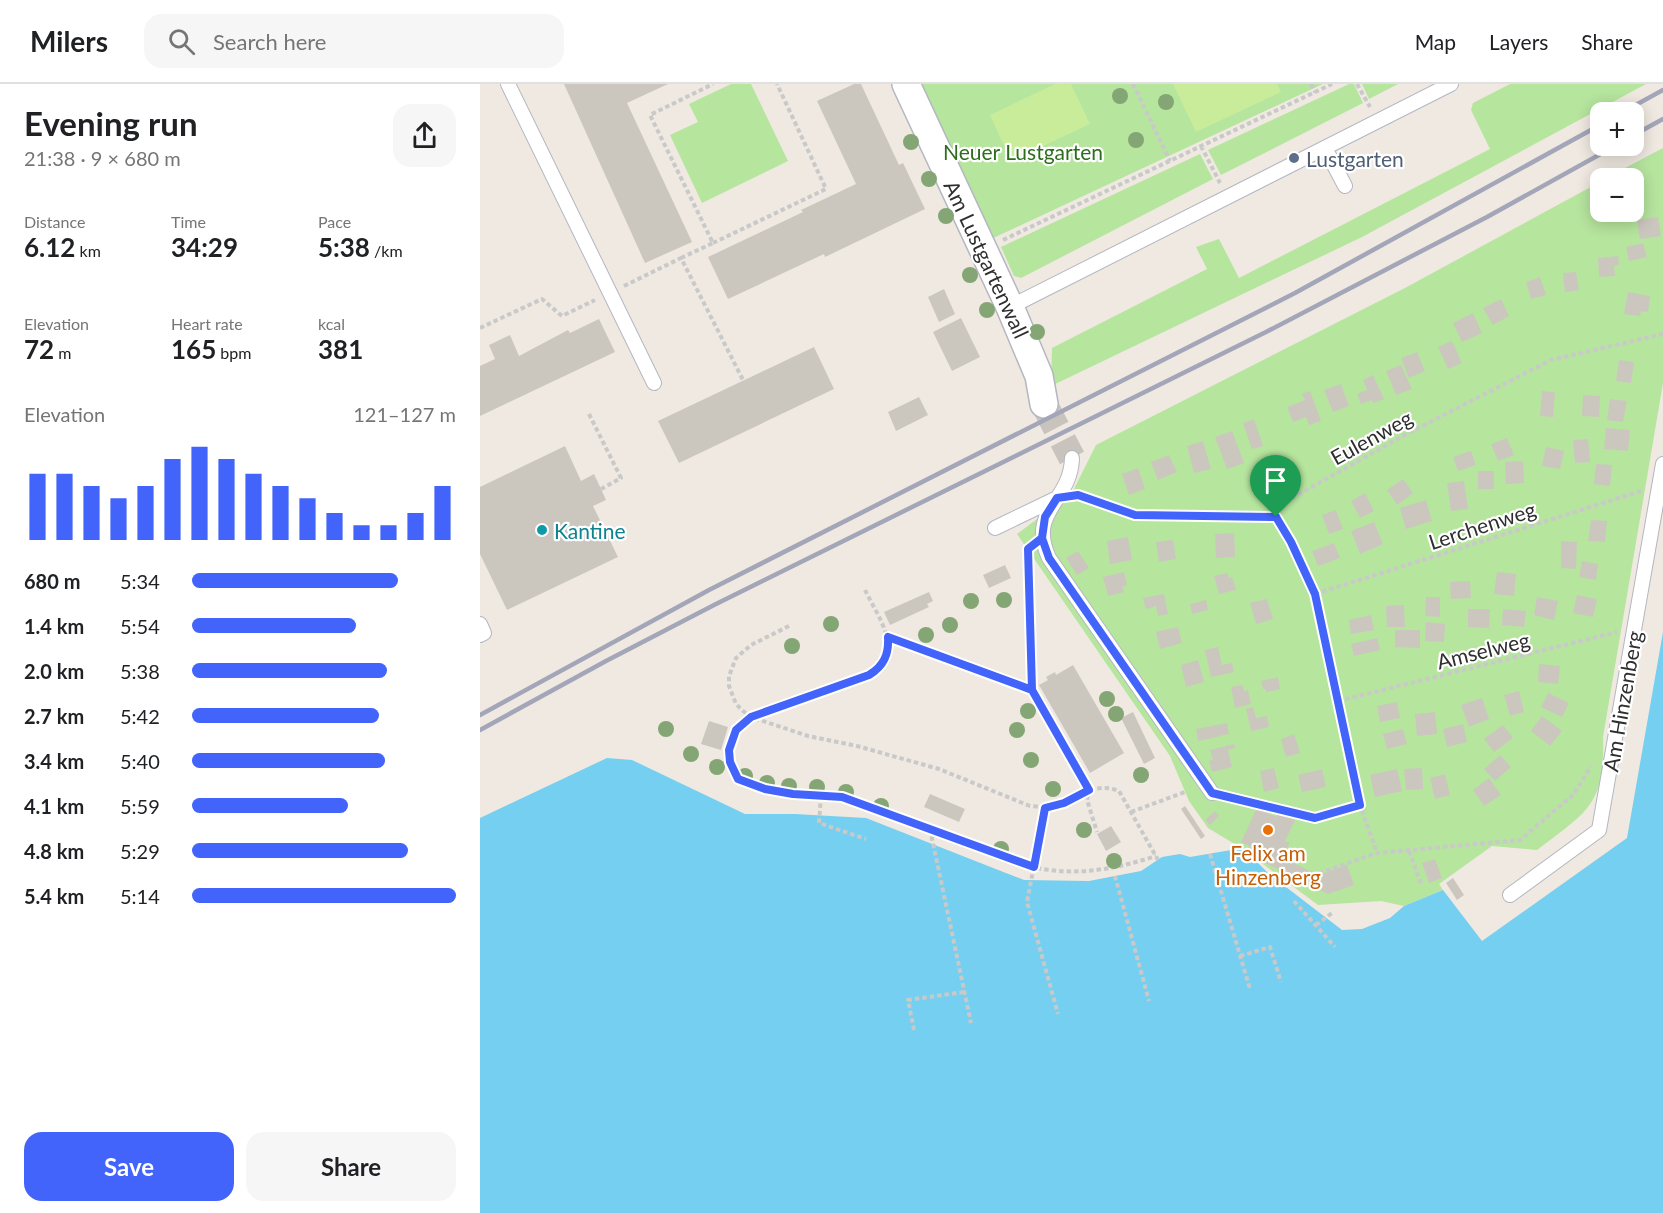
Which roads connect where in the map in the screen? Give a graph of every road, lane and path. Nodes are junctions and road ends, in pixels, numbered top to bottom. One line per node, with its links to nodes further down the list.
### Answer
1 (508, 84): 22 (lane)
2 (713, 84): 17 (path)
3 (777, 84): 17 (path)
4 (906, 84): 18 (street, Am Lustgartenwall)
5 (1133, 84): 14 (path)
6 (1311, 84): 10 (path)
7 (1332, 84): 10 (path)
8 (1357, 84): 11 (path)
9 (1451, 84): 11 (lane)
10 (1315, 92): 12 (path)
11 (1377, 121): 13 (lane)
12 (1201, 146): 14 (path); 16 (path)
13 (1325, 148): 15 (lane); 16 (lane)
14 (1170, 161): 18 (path)
15 (1345, 186)
16 (1227, 197): 20 (lane)
17 (712, 243): 19 (path)
18 (983, 249): 20 (street, Am Lustgartenwall)
19 (681, 258)
20 (1010, 307): 23 (street, Am Lustgartenwall)
21 (1663, 334): 30 (path, Eulenweg)
22 (654, 383)
23 (1044, 404)
24 (589, 414): 28 (path)
25 (1072, 458): 29 (lane)
26 (1663, 464): 27 (lane, Am Hinzenberg)
27 (1659, 487): 34 (path, Lerchenweg); 37 (lane, Am Hinzenberg)
28 (601, 489)
29 (1057, 498): 30 (path); 31 (lane); 32 (lane)
30 (1276, 517): 34 (path)
31 (995, 528)
32 (1043, 533): 40 (path); 46 (lane)
33 (865, 590): 39 (path)
34 (1315, 594): 41 (path)
35 (480, 624): 38 (lane)
36 (789, 626): 42 (path)
37 (1634, 628): 41 (path, Amselweg); 61 (lane, Am Hinzenberg)
38 (480, 635)
39 (888, 637): 40 (path); 42 (path)
40 (1032, 690): 44 (path)
41 (1338, 701): 48 (path)
42 (751, 717): 47 (path); 49 (path)
43 (1592, 765): 54 (path)
44 (1089, 790): 49 (path); 50 (path); 52 (path)
45 (1185, 792): 50 (path)
46 (1212, 793): 48 (path)
47 (820, 796): 51 (path); 53 (path)
48 (1360, 805): 56 (path)
49 (1045, 808): 57 (path)
50 (1131, 812): 57 (path)
51 (930, 829): 57 (path); 69 (path)
52 (1097, 832)
53 (866, 839)
54 (1409, 850): 56 (path); 60 (path)
55 (1210, 854): 66 (path)
56 (1377, 854): 58 (path)
57 (1034, 867): 71 (path)
58 (1319, 873)
59 (1115, 876): 70 (path)
60 (1422, 886)
61 (1510, 895)
62 (1294, 901): 64 (path)
63 (1332, 913): 64 (path)
64 (1316, 925): 65 (path)
65 (1335, 947)
66 (1240, 956): 67 (path); 68 (path)
67 (1281, 982)
68 (1250, 989)
69 (964, 992): 72 (path); 73 (path)
70 (1149, 1001)
71 (1058, 1014)
72 (970, 1023)
73 (914, 1030)

